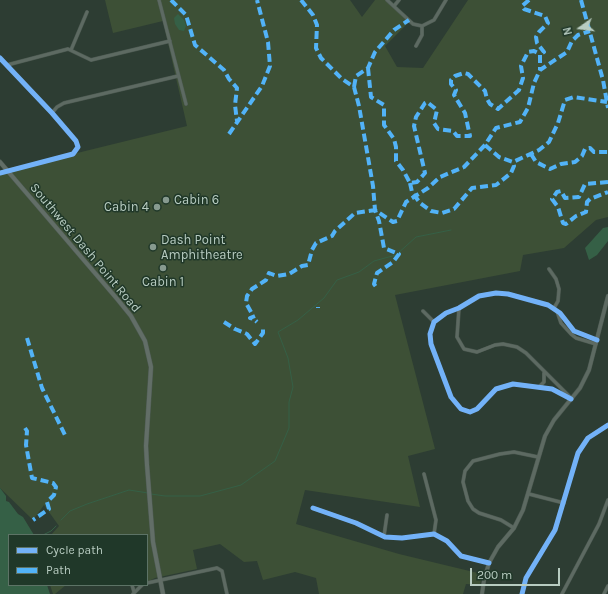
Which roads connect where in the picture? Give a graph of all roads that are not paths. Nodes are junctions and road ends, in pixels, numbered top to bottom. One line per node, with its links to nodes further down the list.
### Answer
1 (159, 0): 8 (street)
2 (387, 0): 5 (street)
3 (399, 0): 5 (street)
4 (446, 0): 7 (street)
5 (394, 6): 7 (street)
6 (87, 12): 10 (street)
7 (422, 26): 9 (street)
8 (170, 41): 10 (street); 13 (street)
9 (416, 46)
10 (71, 50): 12 (street)
11 (0, 58): 12 (street)
12 (7, 65): 15 (street)
13 (178, 76): 14 (street); 15 (street)
14 (186, 104)
15 (52, 113): 17 (street)
16 (0, 162): 17 (main road, Southwest Dash Point Road)
17 (8, 171): 18 (street); 44 (main road, Southwest Dash Point Road)
18 (0, 173)
19 (549, 268): 23 (street)
20 (608, 296): 21 (street)
21 (607, 304): 26 (street)
22 (459, 308): 23 (street); 25 (street); 27 (street)
23 (554, 308): 26 (street)
24 (423, 312): 25 (street)
25 (434, 322): 29 (street)
26 (597, 342): 31 (street)
27 (544, 373): 28 (street); 29 (street)
28 (552, 382): 30 (street); 31 (street)
29 (539, 387): 30 (street)
30 (549, 388): 31 (street)
31 (571, 399): 33 (street)
32 (608, 425): 37 (street)
33 (538, 457): 35 (street); 40 (street)
34 (424, 474): 41 (street)
35 (529, 494): 37 (street); 40 (street)
36 (608, 500): 51 (street)
37 (564, 503): 50 (street)
38 (313, 508): 42 (street)
39 (387, 515): 42 (street)
40 (514, 528): 43 (street)
41 (434, 534): 42 (street); 43 (street)
42 (384, 536)
43 (489, 563): 49 (street)
44 (160, 580): 45 (street); 47 (main road, Southwest Dash Point Road); 48 (street)
45 (148, 583)
46 (608, 586): 52 (street)
47 (163, 594)
48 (227, 594)
49 (482, 594)
50 (522, 594)
51 (562, 594)
52 (604, 594)

